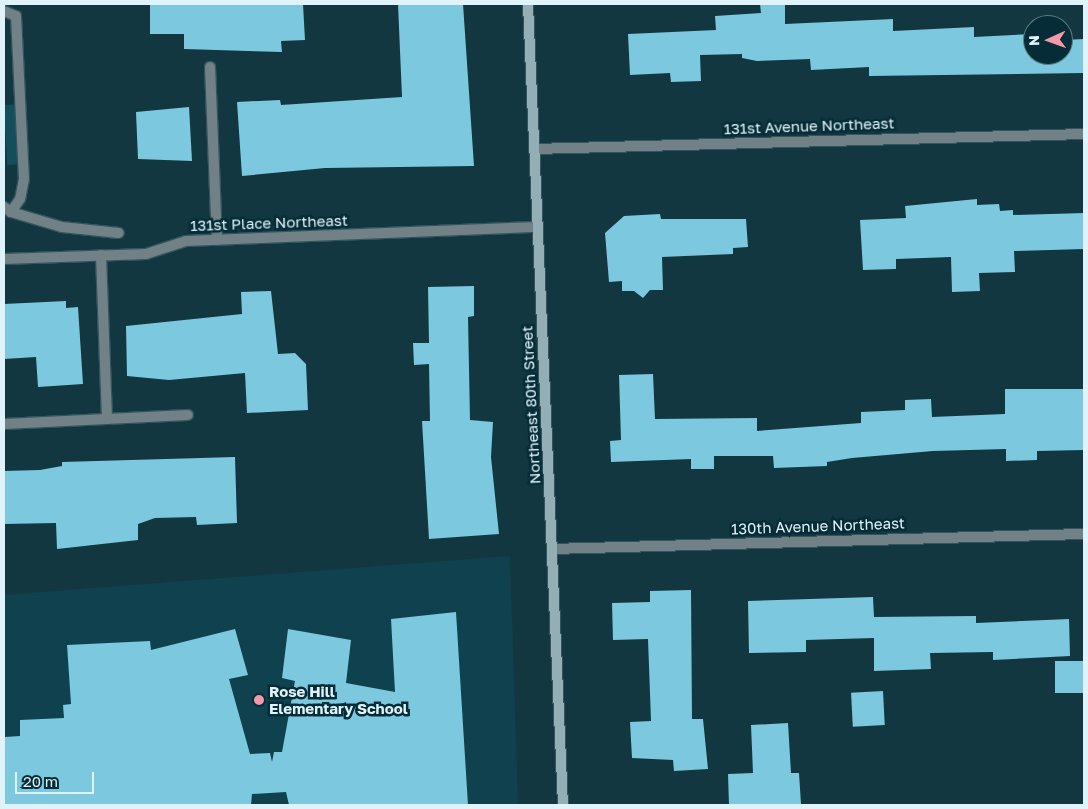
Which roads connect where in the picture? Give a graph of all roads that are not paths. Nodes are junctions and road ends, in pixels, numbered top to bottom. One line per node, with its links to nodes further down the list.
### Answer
1 (528, 4): 5 (street, Northeast 80th Street)
2 (4, 11): 6 (street)
3 (210, 67): 9 (street)
4 (1084, 134): 5 (street, 131st Avenue Northeast)
5 (534, 149): 7 (street, Northeast 80th Street)
6 (7, 210): 8 (street)
7 (538, 227): 9 (street, 131st Place Northeast); 16 (street, Northeast 80th Street)
8 (119, 233)
9 (217, 240): 10 (street, 131st Place Northeast)
10 (101, 255): 11 (street, 131st Place Northeast); 13 (street)
11 (4, 258)
12 (188, 415): 13 (street)
13 (107, 419): 14 (street)
14 (4, 424)
15 (1084, 534): 16 (street, 130th Avenue Northeast)
16 (552, 549): 17 (street, Northeast 80th Street)
17 (563, 805)

